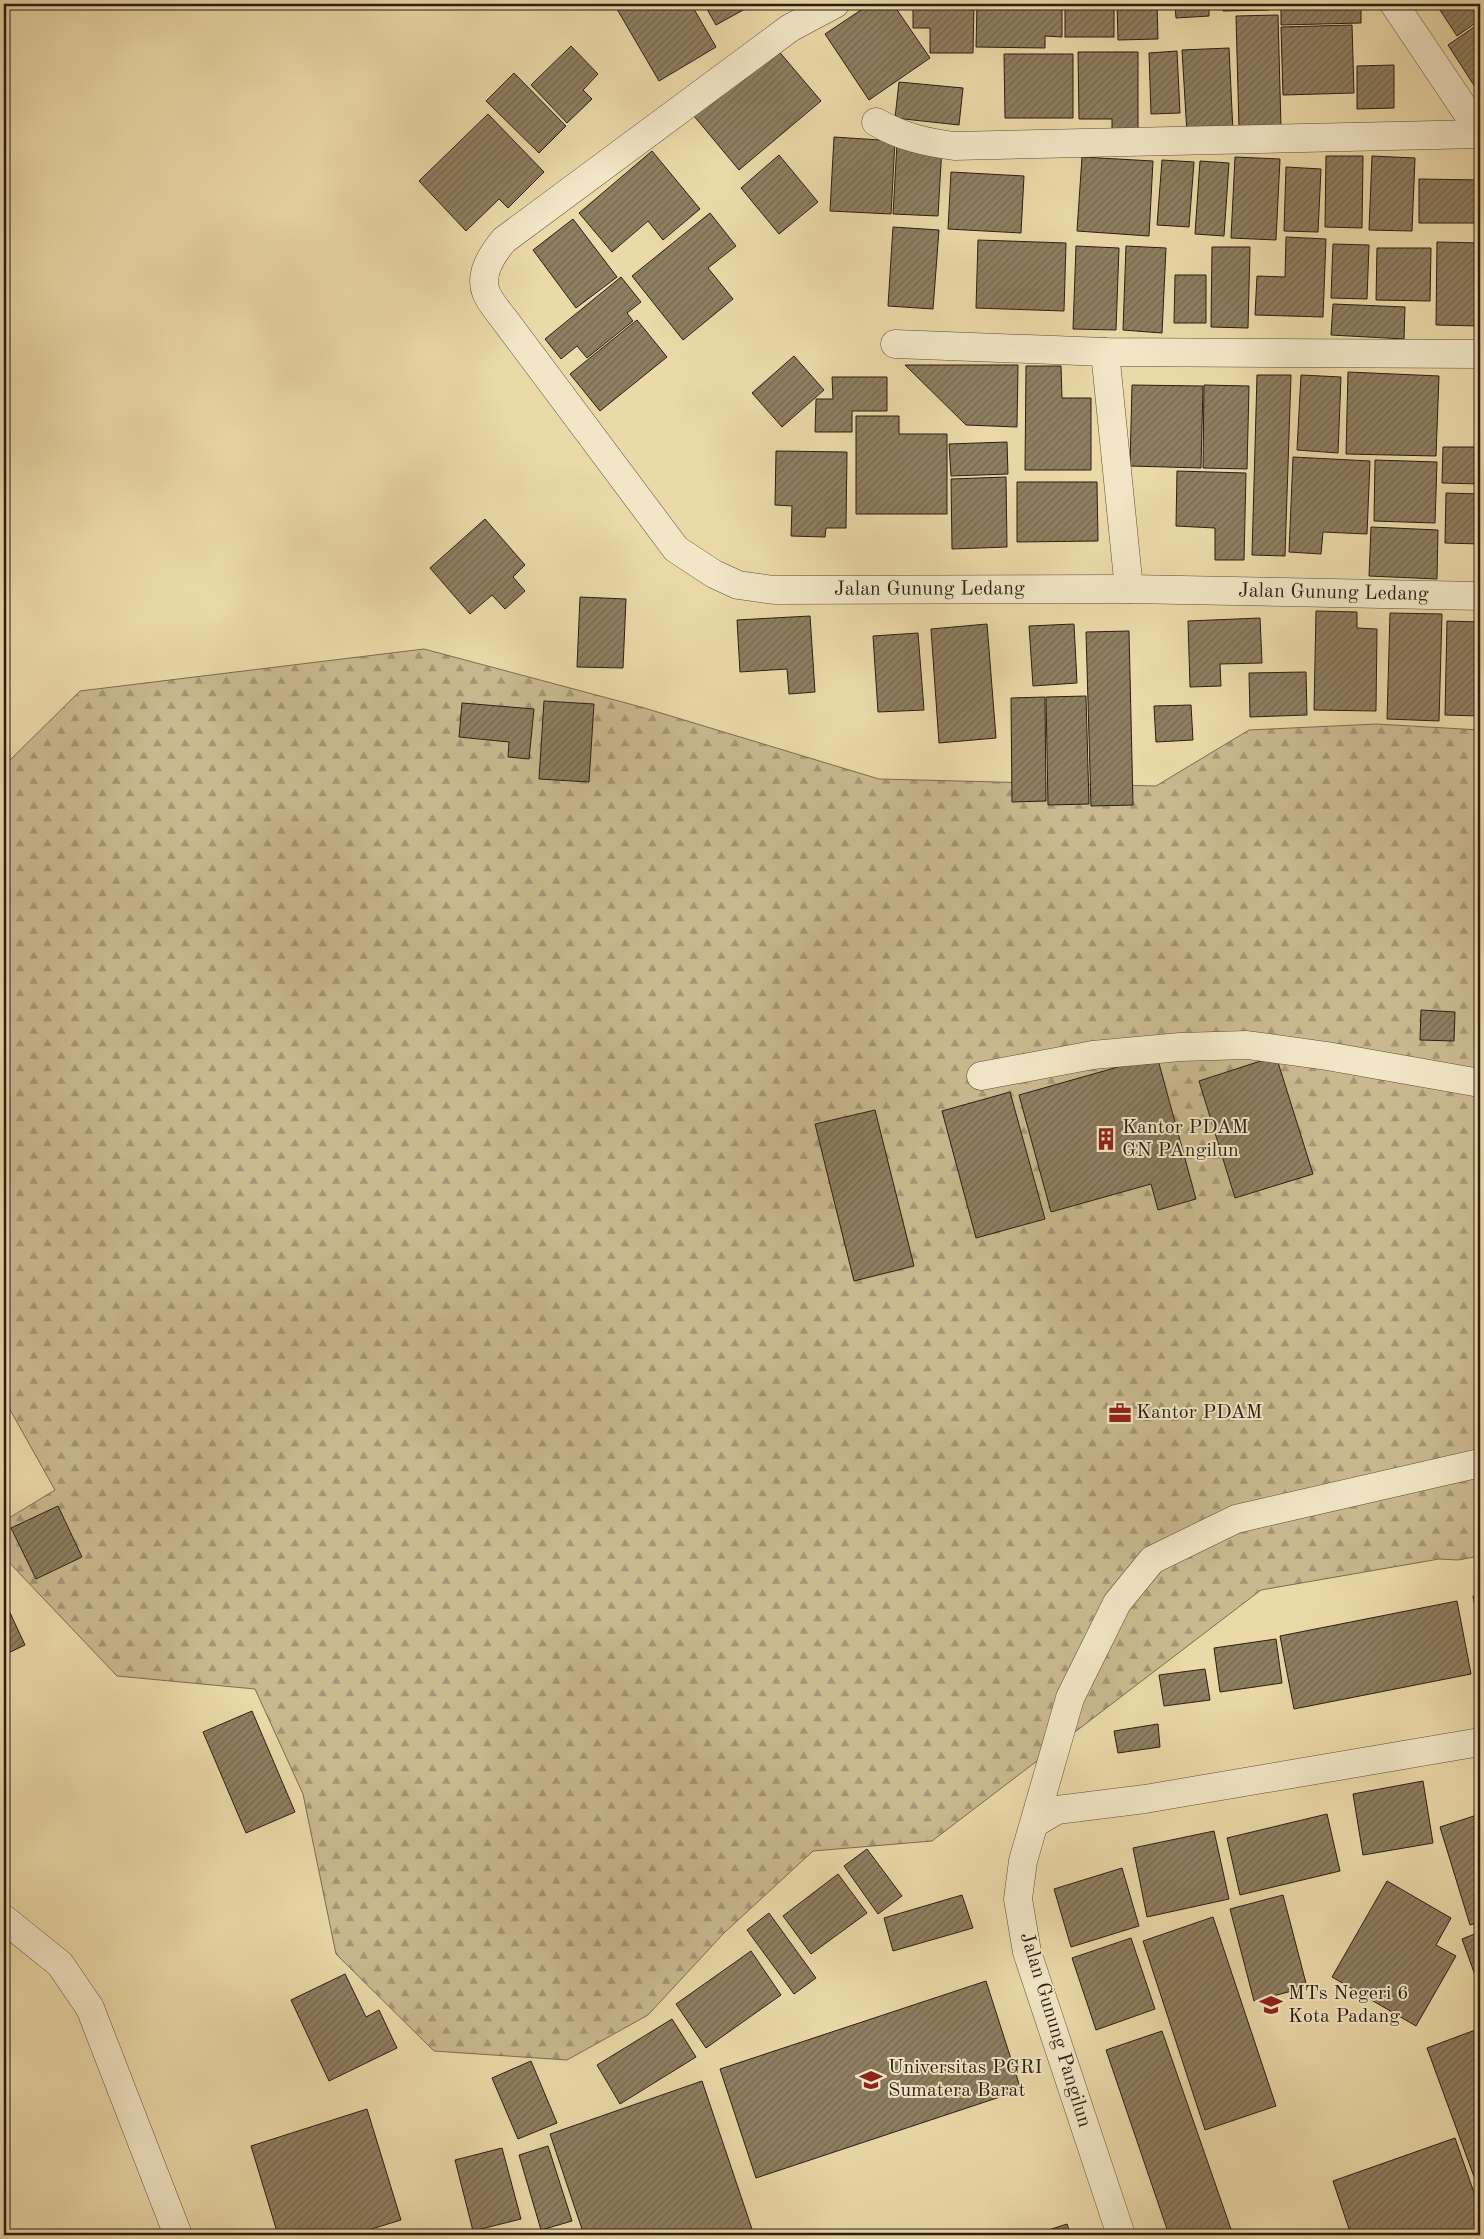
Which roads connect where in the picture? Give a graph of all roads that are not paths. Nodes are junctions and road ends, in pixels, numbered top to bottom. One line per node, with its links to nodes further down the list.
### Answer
1 (835, 4): 8 (street, Jalan Gunung Ledang)
2 (1394, 4): 4 (street)
3 (876, 122): 4 (street)
4 (1480, 133)
5 (894, 344): 6 (street)
6 (1105, 352): 7 (street); 8 (street)
7 (1480, 354)
8 (1129, 589): 9 (street, Jalan Gunung Ledang)
9 (1480, 596)
10 (981, 1076): 11 (street)
11 (1480, 1083)
12 (1480, 1463): 14 (street, Jalan Gunung Pangilun)
13 (1480, 1742): 14 (street)
14 (1035, 1822): 17 (street, Jalan Gunung Pangilun)
15 (4, 1919): 16 (street)
16 (178, 2235)
17 (1121, 2235)

